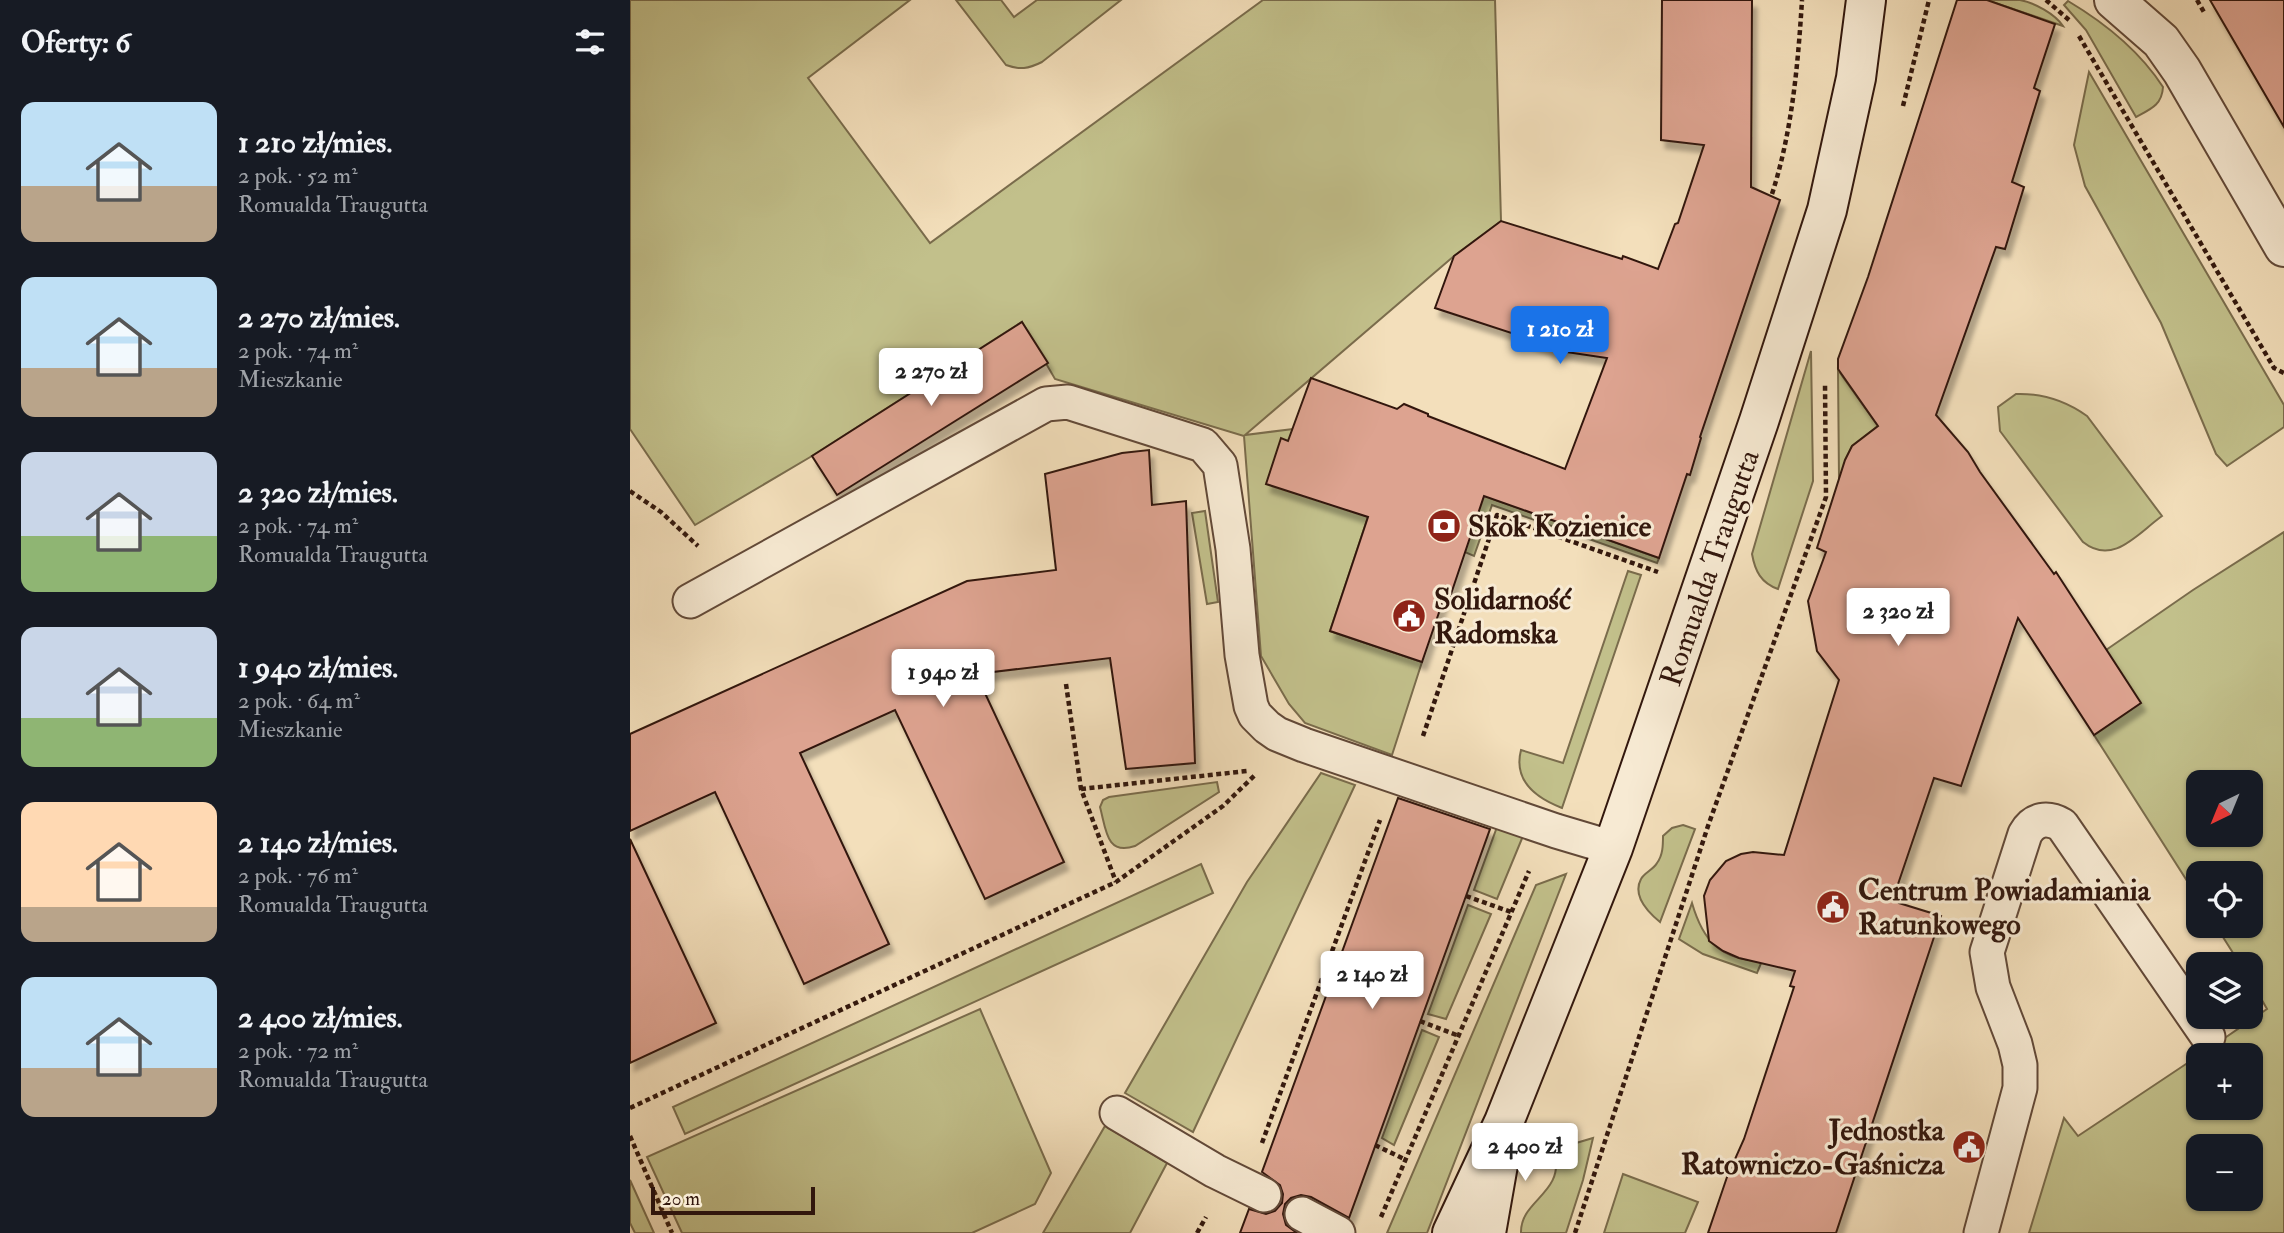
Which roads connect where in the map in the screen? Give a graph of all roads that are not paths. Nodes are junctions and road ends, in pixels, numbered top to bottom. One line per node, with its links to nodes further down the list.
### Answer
1 (1866, 0): 5 (street, Romualda Traugutta)
2 (2114, 0): 3 (street)
3 (2284, 247)
4 (690, 601): 5 (lane)
5 (1613, 848): 8 (street, Romualda Traugutta)
6 (2208, 1037): 14 (lane)
7 (1117, 1113): 9 (lane)
8 (1504, 1122): 12 (street, Romualda Traugutta); 13 (street, Romualda Traugutta)
9 (1255, 1191)
10 (1302, 1214): 11 (lane)
11 (1338, 1233)
12 (1452, 1233)
13 (1486, 1233)
14 (1981, 1233)

